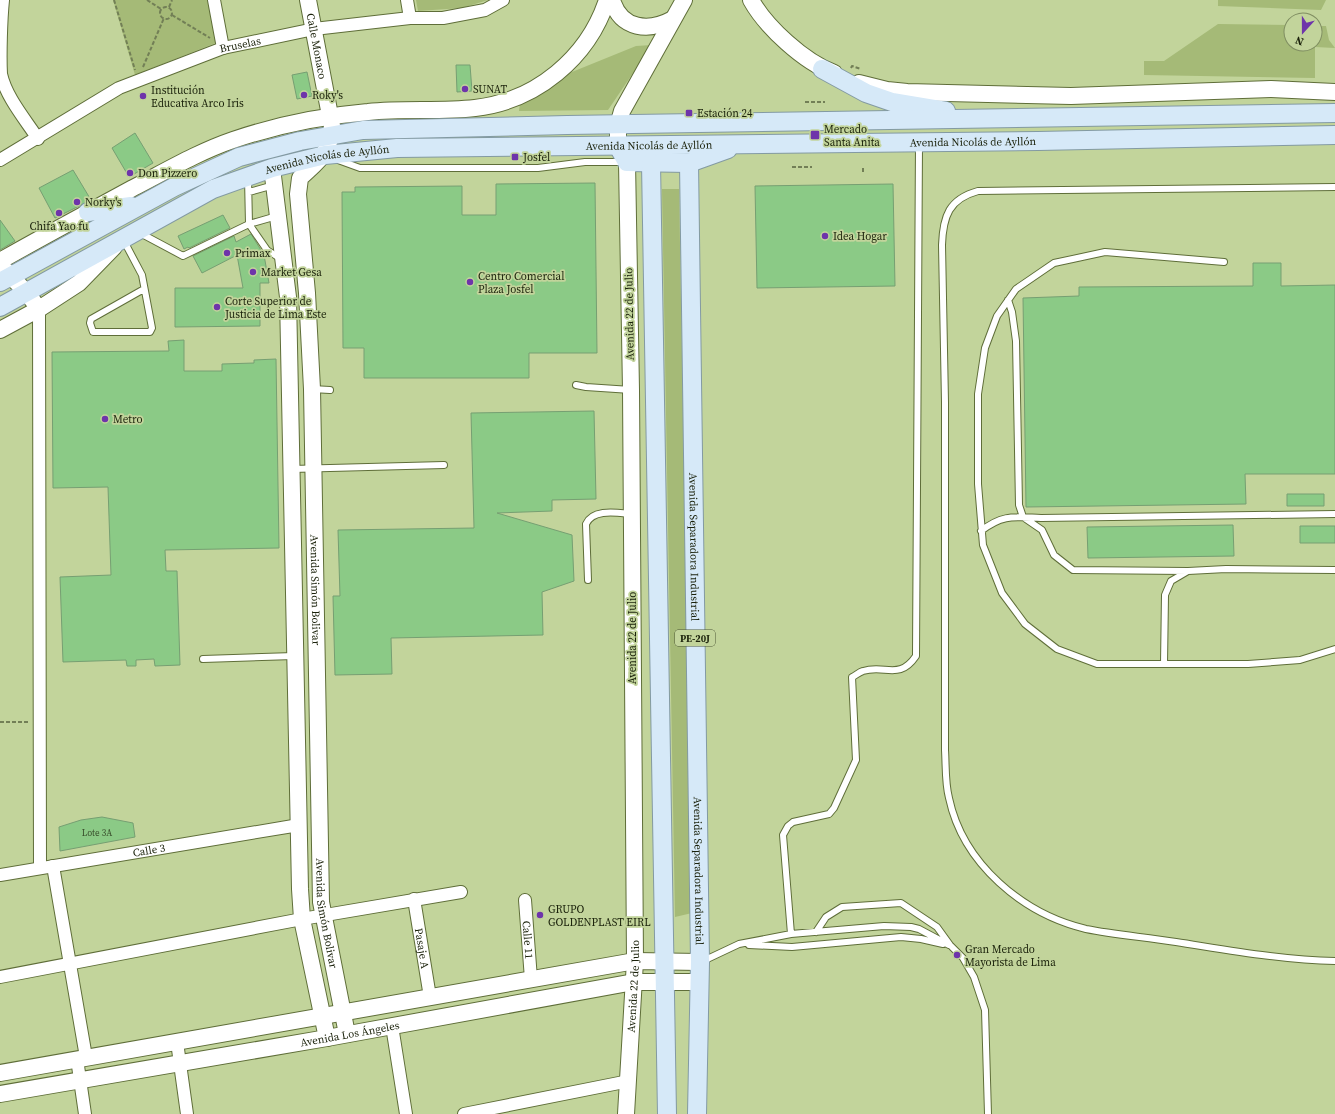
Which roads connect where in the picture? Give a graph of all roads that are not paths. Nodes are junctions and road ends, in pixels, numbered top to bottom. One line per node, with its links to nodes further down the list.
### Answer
1 (3, 0): 22 (street)
2 (214, 0): 13 (street)
3 (308, 0): 12 (street, Calle Monaco)
4 (407, 0): 10 (street)
5 (503, 0): 10 (street, Bruselas)
6 (607, 0): 17 (street)
7 (612, 0): 11 (street)
8 (684, 0): 11 (street)
9 (751, 0): 14 (street)
10 (410, 18): 12 (street, Bruselas)
11 (673, 19): 19 (street)
12 (314, 29): 13 (street, Bruselas); 17 (street, Calle Monaco)
13 (219, 44): 22 (street, Bruselas)
14 (822, 69): 15 (street); 18 (main road)
15 (1335, 92)
16 (1335, 113): 18 (main road, Avenida Nicolás de Ayllón)
17 (332, 116): 20 (street, Calle Monaco); 36 (street)
18 (988, 119): 19 (main road, Avenida Nicolás de Ayllón)
19 (618, 125): 20 (main road, Avenida Nicolás de Ayllón); 25 (street)
20 (331, 134): 26 (street, Calle Monaco); 35 (main road, Avenida Nicolás de Ayllón)
21 (1335, 134): 23 (main road, Avenida Nicolás de Ayllón)
22 (38, 139): 27 (street, Bruselas)
23 (919, 143): 24 (main road, Avenida Nicolás de Ayllón); 78 (lane)
24 (741, 145): 25 (main road, Avenida Nicolás de Ayllón); 29 (main road)
25 (618, 146): 26 (main road, Avenida Nicolás de Ayllón); 28 (main road)
26 (325, 155): 28 (lane); 31 (main road, Avenida Nicolás de Ayllón); 32 (street)
27 (0, 160)
28 (627, 162): 30 (main road); 53 (street, Avenida 22 de Julio)
29 (689, 162): 30 (main road); 84 (main road, Avenida Separadora Industrial / PE-20J)
30 (651, 163): 83 (main road, PE-20J)
31 (273, 176): 32 (street); 33 (main road, Avenida Nicolás de Ayllón); 37 (street, Avenida Simón Bolivar)
32 (300, 178): 51 (street, Avenida Simón Bolivar)
33 (248, 184): 38 (lane); 39 (main road, Avenida Nicolás de Ayllón)
34 (1335, 187): 81 (lane)
35 (143, 204): 36 (main road); 43 (main road, Avenida Nicolás de Ayllón)
36 (88, 212): 40 (street)
37 (278, 216): 38 (lane); 41 (street, Avenida Simón Bolivar)
38 (249, 224): 39 (lane); 41 (lane)
39 (129, 235): 44 (lane); 45 (main road, Avenida Nicolás de Ayllón); 48 (street)
40 (0, 261)
41 (284, 261): 56 (street, Avenida Simón Bolivar)
42 (1224, 262): 46 (lane)
43 (3, 275): 45 (street)
44 (144, 289): 44 (lane)
45 (27, 293): 47 (main road, Avenida Nicolás de Ayllón); 48 (street)
46 (1008, 300): 59 (lane); 60 (lane)
47 (0, 307)
48 (39, 309): 49 (street); 70 (street)
49 (0, 330)
50 (576, 385): 53 (lane)
51 (312, 389): 52 (lane); 55 (street, Avenida Simón Bolivar)
52 (330, 390)
53 (630, 390): 57 (street, Avenida 22 de Julio)
54 (444, 465): 55 (lane)
55 (314, 468): 56 (lane); 75 (street, Avenida Simón Bolivar)
56 (292, 469): 65 (street, Avenida Simón Bolivar)
57 (632, 514): 63 (lane); 82 (street, Avenida 22 de Julio)
58 (1335, 514): 59 (lane)
59 (1023, 517): 60 (lane); 62 (lane)
60 (981, 531): 67 (lane)
61 (1335, 570): 62 (lane)
62 (1188, 571): 67 (lane)
63 (588, 580)
64 (1335, 649): 67 (lane)
65 (295, 656): 66 (lane); 68 (street, Avenida Simón Bolivar)
66 (203, 659)
67 (1164, 664)
68 (299, 825): 69 (street, Calle 3); 76 (street, Avenida Simón Bolivar)
69 (52, 866): 70 (street, Calle 3); 85 (street)
70 (40, 868): 71 (street, Calle 3)
71 (0, 875)
72 (461, 892): 73 (street)
73 (414, 900): 75 (street); 91 (street, Pasaje A)
74 (525, 900): 87 (street, Calle 11)
75 (323, 916): 76 (street); 92 (street, Avenida Simón Bolivar)
76 (302, 919): 85 (street); 93 (street, Avenida Simón Bolivar)
77 (816, 932): 78 (lane); 80 (lane); 80 (lane)
78 (791, 934): 79 (lane)
79 (739, 944): 80 (lane); 84 (lane)
80 (950, 945): 112 (lane)
81 (1335, 960)
82 (635, 961): 83 (street, Avenida Los Ángeles); 87 (street, Avenida Los Ángeles); 88 (street, Avenida 22 de Julio)
83 (665, 961): 84 (street, Avenida Los Ángeles); 89 (main road, PE-20J)
84 (700, 962): 90 (main road, Avenida Separadora Industrial / PE-20J)
85 (71, 963): 86 (street); 98 (street)
86 (0, 977)
87 (531, 980): 91 (street, Avenida Los Ángeles)
88 (634, 982): 89 (street, Avenida Los Ángeles); 94 (street, Avenida Los Ángeles); 102 (street, Avenida 22 de Julio)
89 (665, 982): 90 (street, Avenida Los Ángeles); 110 (main road, PE-20J)
90 (700, 982): 111 (main road, Avenida Separadora Industrial / PE-20J)
91 (430, 997): 92 (street, Avenida Los Ángeles)
92 (342, 1013): 93 (street, Avenida Los Ángeles); 95 (street, Avenida Simón Bolivar)
93 (322, 1017): 96 (street, Avenida Simón Bolivar); 97 (street, Avenida Los Ángeles)
94 (392, 1026): 95 (street, Avenida Los Ángeles); 107 (street)
95 (346, 1034): 96 (street, Avenida Los Ángeles)
96 (327, 1038): 99 (street, Avenida Los Ángeles)
97 (177, 1042): 98 (street, Avenida Los Ángeles); 99 (street)
98 (82, 1058): 100 (street, Avenida Los Ángeles); 101 (street)
99 (179, 1062): 101 (street, Avenida Los Ángeles); 106 (street)
100 (0, 1073)
101 (79, 1080): 103 (street, Avenida Los Ángeles); 105 (street)
102 (629, 1081): 104 (street); 109 (street, Avenida 22 de Julio)
103 (0, 1094)
104 (507, 1110): 108 (street)
105 (85, 1114)
106 (187, 1114)
107 (406, 1114)
108 (464, 1114)
109 (626, 1114)
110 (667, 1114)
111 (697, 1114)
112 (988, 1114)

